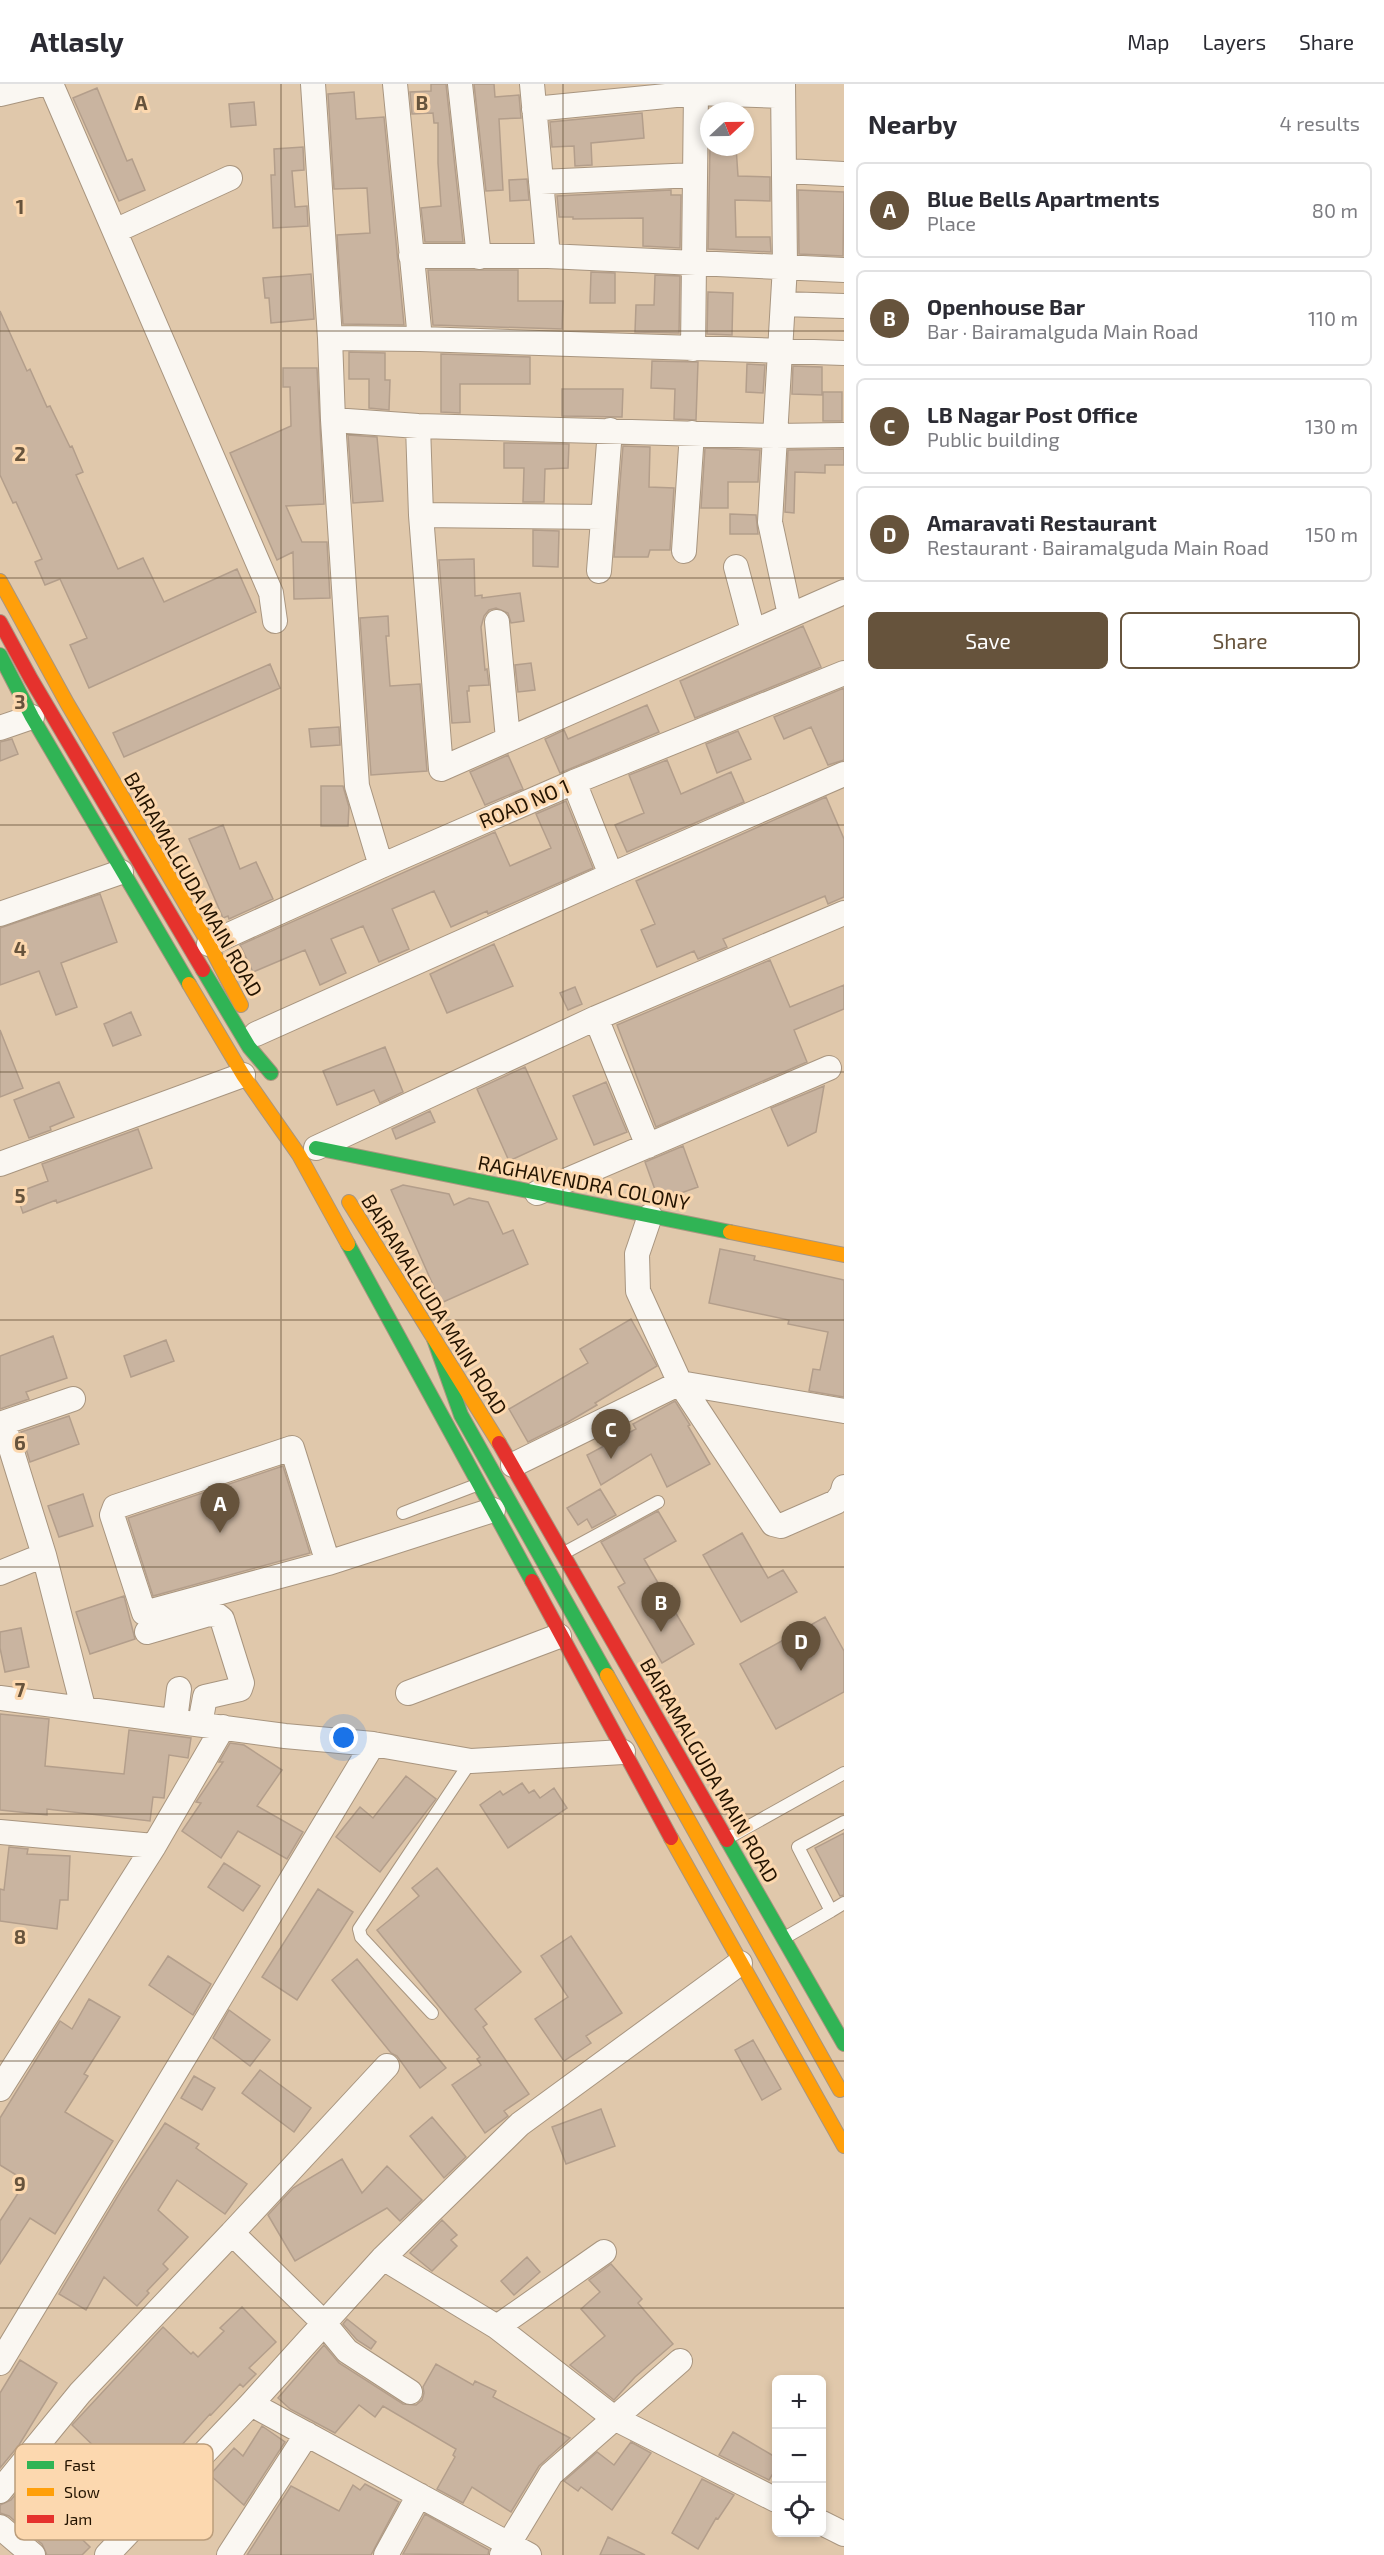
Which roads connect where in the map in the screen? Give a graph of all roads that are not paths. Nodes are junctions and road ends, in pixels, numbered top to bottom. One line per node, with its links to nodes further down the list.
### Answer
1 (42, 84): 9 (street)
2 (51, 84): 16 (street)
3 (313, 84): 25 (street)
4 (395, 84): 17 (street)
5 (460, 84): 19 (street)
6 (532, 84): 10 (street)
7 (783, 90): 8 (street); 11 (street)
8 (696, 93): 10 (street); 13 (street)
9 (0, 94)
10 (534, 108): 15 (street)
11 (786, 171): 12 (street); 21 (street)
12 (844, 174)
13 (694, 175): 15 (street); 20 (street)
14 (230, 178): 16 (street)
15 (541, 182): 18 (street)
16 (115, 231): 44 (street)
17 (411, 256): 19 (street); 26 (street)
18 (548, 256): 19 (street); 20 (street)
19 (479, 257)
20 (693, 264): 21 (street); 27 (street)
21 (785, 266): 22 (street); 23 (street)
22 (844, 270)
23 (783, 303): 24 (street); 28 (street)
24 (844, 306)
25 (330, 338): 26 (street); 30 (street)
26 (420, 339): 27 (street)
27 (693, 349): 28 (street)
28 (781, 350): 29 (street); 35 (street)
29 (844, 353)
30 (333, 420): 31 (street); 55 (street)
31 (418, 426): 32 (street); 36 (street)
32 (610, 430): 33 (street); 37 (street)
33 (692, 433): 35 (street); 38 (street)
34 (844, 435): 35 (street)
35 (775, 436): 43 (street)
36 (420, 515): 37 (street); 52 (street)
37 (603, 517): 40 (street)
38 (684, 551)
39 (736, 567): 47 (street)
40 (599, 571)
41 (0, 581): 60 (main road, BAIRAMALGUDA MAIN ROAD)
42 (844, 591): 43 (street)
43 (790, 615): 47 (street)
44 (275, 621)
45 (0, 622): 62 (main road, BAIRAMALGUDA MAIN ROAD)
46 (497, 622): 52 (street)
47 (753, 631): 52 (street)
48 (0, 655): 50 (main road)
49 (844, 673): 54 (street, ROAD NO 1)
50 (32, 717): 51 (street); 56 (main road)
51 (0, 728)
52 (508, 739)
53 (844, 774): 57 (street)
54 (574, 782): 55 (street, ROAD NO 1); 57 (street)
55 (381, 866): 60 (street, ROAD NO 1)
56 (122, 872): 59 (street); 64 (main road)
57 (611, 875): 62 (street)
58 (844, 913): 61 (street)
59 (0, 914)
60 (209, 944): 62 (main road, BAIRAMALGUDA MAIN ROAD)
61 (596, 1018): 65 (street); 66 (street)
62 (256, 1034)
63 (829, 1068): 65 (street)
64 (243, 1075): 67 (street); 78 (main road)
65 (648, 1146): 69 (street)
66 (317, 1150): 69 (main road, RAGHAVENDRA COLONY)
67 (0, 1164)
68 (343, 1192): 72 (main road, BAIRAMALGUDA MAIN ROAD)
69 (537, 1193): 70 (main road, RAGHAVENDRA COLONY)
70 (650, 1215): 71 (main road, RAGHAVENDRA COLONY); 73 (street)
71 (844, 1255)
72 (434, 1339): 77 (main road, BAIRAMALGUDA MAIN ROAD); 111 (main road)
73 (680, 1383): 75 (street); 77 (street); 79 (street)
74 (73, 1399): 76 (street)
75 (844, 1411)
76 (2, 1424): 84 (street)
77 (513, 1465): 83 (main road, BAIRAMALGUDA MAIN ROAD)
78 (480, 1484): 81 (main road); 82 (lane)
79 (844, 1487)
80 (658, 1502): 83 (lane)
81 (493, 1510): 85 (street); 88 (main road)
82 (403, 1513)
83 (564, 1553): 101 (main road, BAIRAMALGUDA MAIN ROAD)
84 (44, 1555): 86 (street); 92 (street)
85 (328, 1563): 85 (street)
86 (0, 1573)
87 (147, 1632): 94 (street)
88 (559, 1635): 90 (street); 96 (main road)
89 (179, 1689): 93 (street)
90 (408, 1693)
91 (0, 1698): 92 (street)
92 (83, 1707): 93 (street)
93 (175, 1720): 94 (street)
94 (211, 1725): 95 (street); 102 (street)
95 (373, 1744): 97 (street); 118 (street)
96 (622, 1752): 97 (street); 106 (main road)
97 (471, 1761): 107 (lane)
98 (844, 1773): 101 (lane)
99 (844, 1822): 104 (lane)
100 (0, 1832): 102 (street)
101 (727, 1838): 105 (main road, BAIRAMALGUDA MAIN ROAD)
102 (154, 1846): 110 (street)
103 (844, 1904): 104 (lane)
104 (831, 1911): 105 (lane)
105 (784, 1938): 108 (main road, BAIRAMALGUDA MAIN ROAD)
106 (740, 1963): 112 (main road); 115 (street)
107 (432, 2013)
108 (844, 2044)
109 (387, 2066): 113 (street)
110 (0, 2089)
111 (840, 2090)
112 (842, 2138)
113 (232, 2233): 116 (street); 124 (street)
114 (604, 2252): 117 (street)
115 (383, 2258): 116 (street); 117 (street)
116 (324, 2323): 120 (street); 121 (street)
117 (496, 2327): 122 (street)
118 (1, 2352)
119 (680, 2361): 122 (street)
120 (410, 2392)
121 (250, 2404): 123 (street); 125 (street)
122 (614, 2418): 129 (street); 134 (street)
123 (307, 2434): 128 (street); 137 (street)
124 (38, 2444)
125 (212, 2444)
126 (15, 2472): 127 (street)
127 (0, 2491)
128 (419, 2496): 134 (street); 138 (street)
129 (772, 2497)
130 (826, 2525): 132 (street)
131 (0, 2528): 135 (street)
132 (844, 2534)
133 (121, 2540): 136 (street)
134 (513, 2551)
135 (33, 2555)
136 (107, 2555)
137 (229, 2555)
138 (386, 2555)

